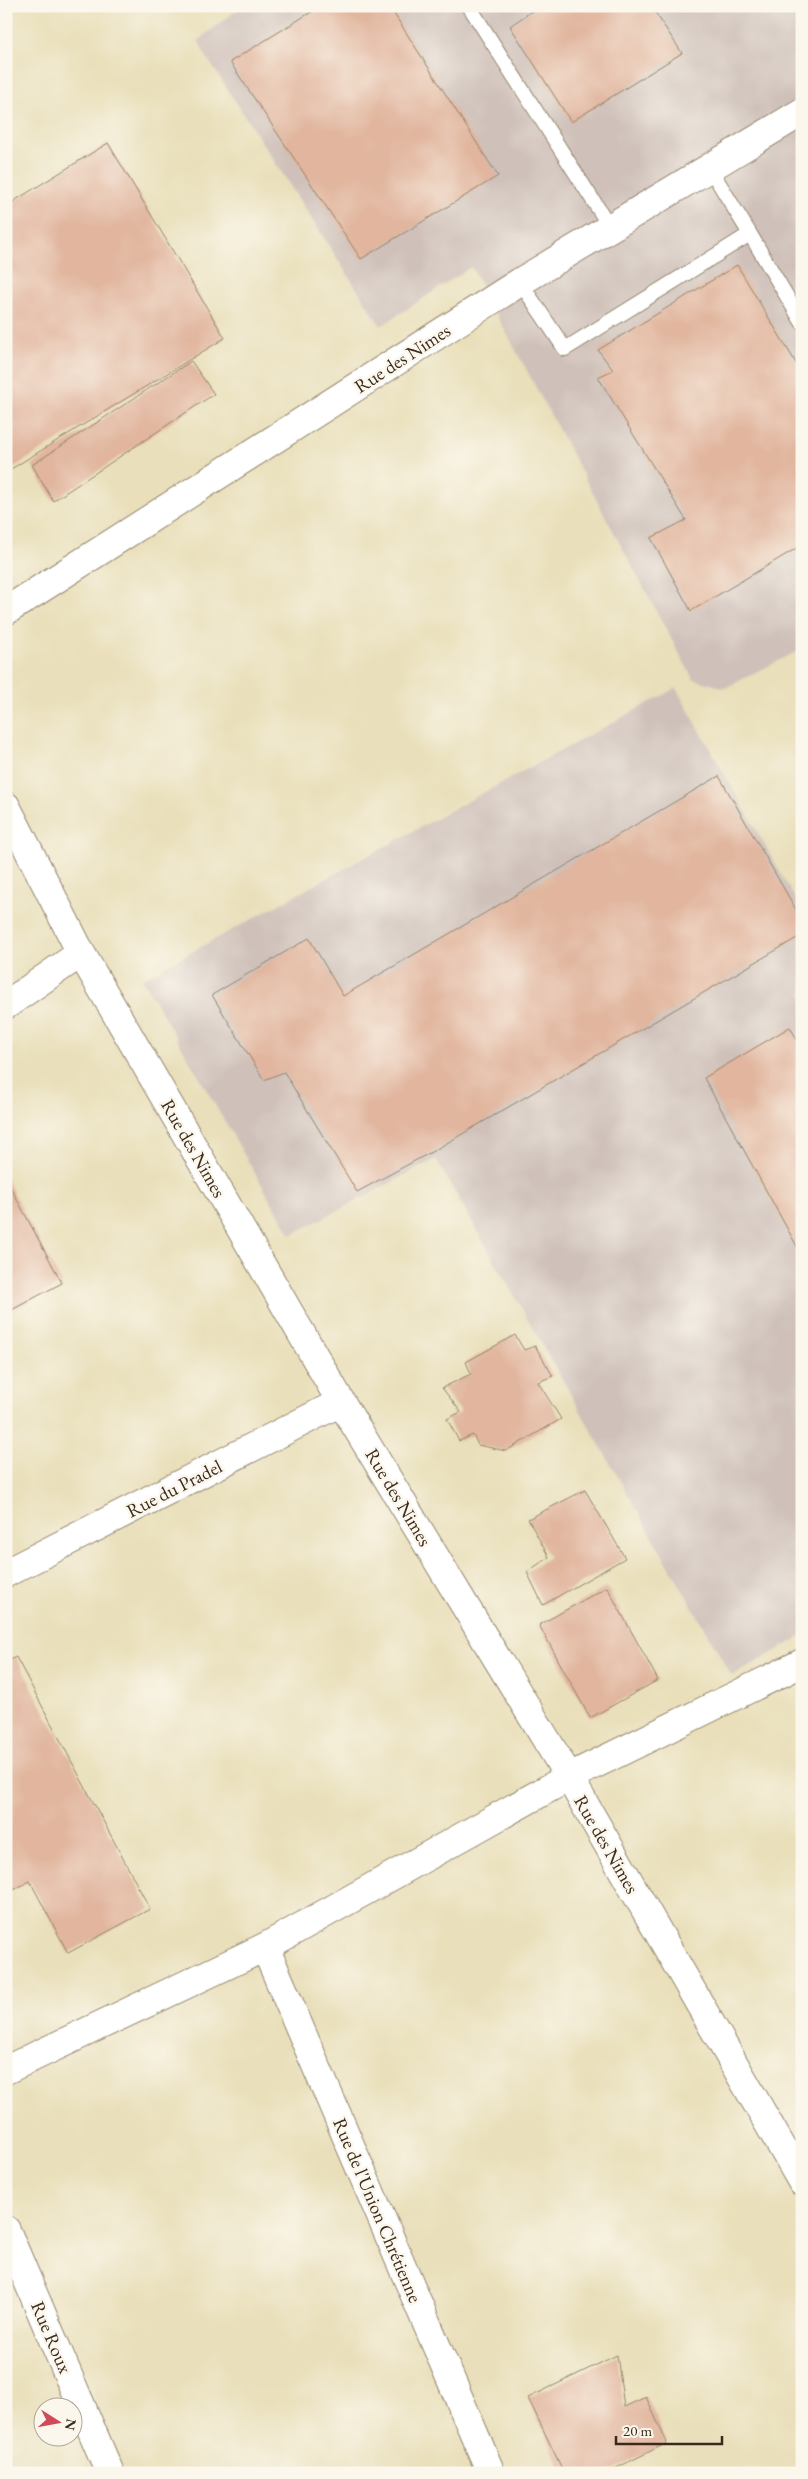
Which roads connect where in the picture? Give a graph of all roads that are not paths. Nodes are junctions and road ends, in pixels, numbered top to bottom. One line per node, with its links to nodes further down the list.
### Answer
1 (470, 6): 4 (lane)
2 (802, 112): 3 (street, Rue des Nimes)
3 (709, 167): 4 (street, Rue des Nimes); 5 (lane)
4 (610, 227): 6 (street, Rue des Nimes)
5 (750, 234): 6 (lane); 7 (lane)
6 (520, 282): 8 (street, Rue des Nimes)
7 (802, 322)
8 (6, 611)
9 (6, 806): 10 (street, Rue des Nimes)
10 (81, 953): 11 (street); 12 (street, Rue des Nimes)
11 (6, 1005)
12 (341, 1402): 13 (street, Rue du Pradel); 15 (street, Rue des Nimes)
13 (6, 1573)
14 (802, 1663): 15 (street)
15 (569, 1777): 16 (street); 18 (street, Rue des Nimes)
16 (266, 1947): 17 (street); 21 (street, Rue de l'Union Chrétienne)
17 (6, 2070)
18 (802, 2182)
19 (6, 2230): 20 (street, Rue Roux)
20 (110, 2473)
21 (491, 2473)

